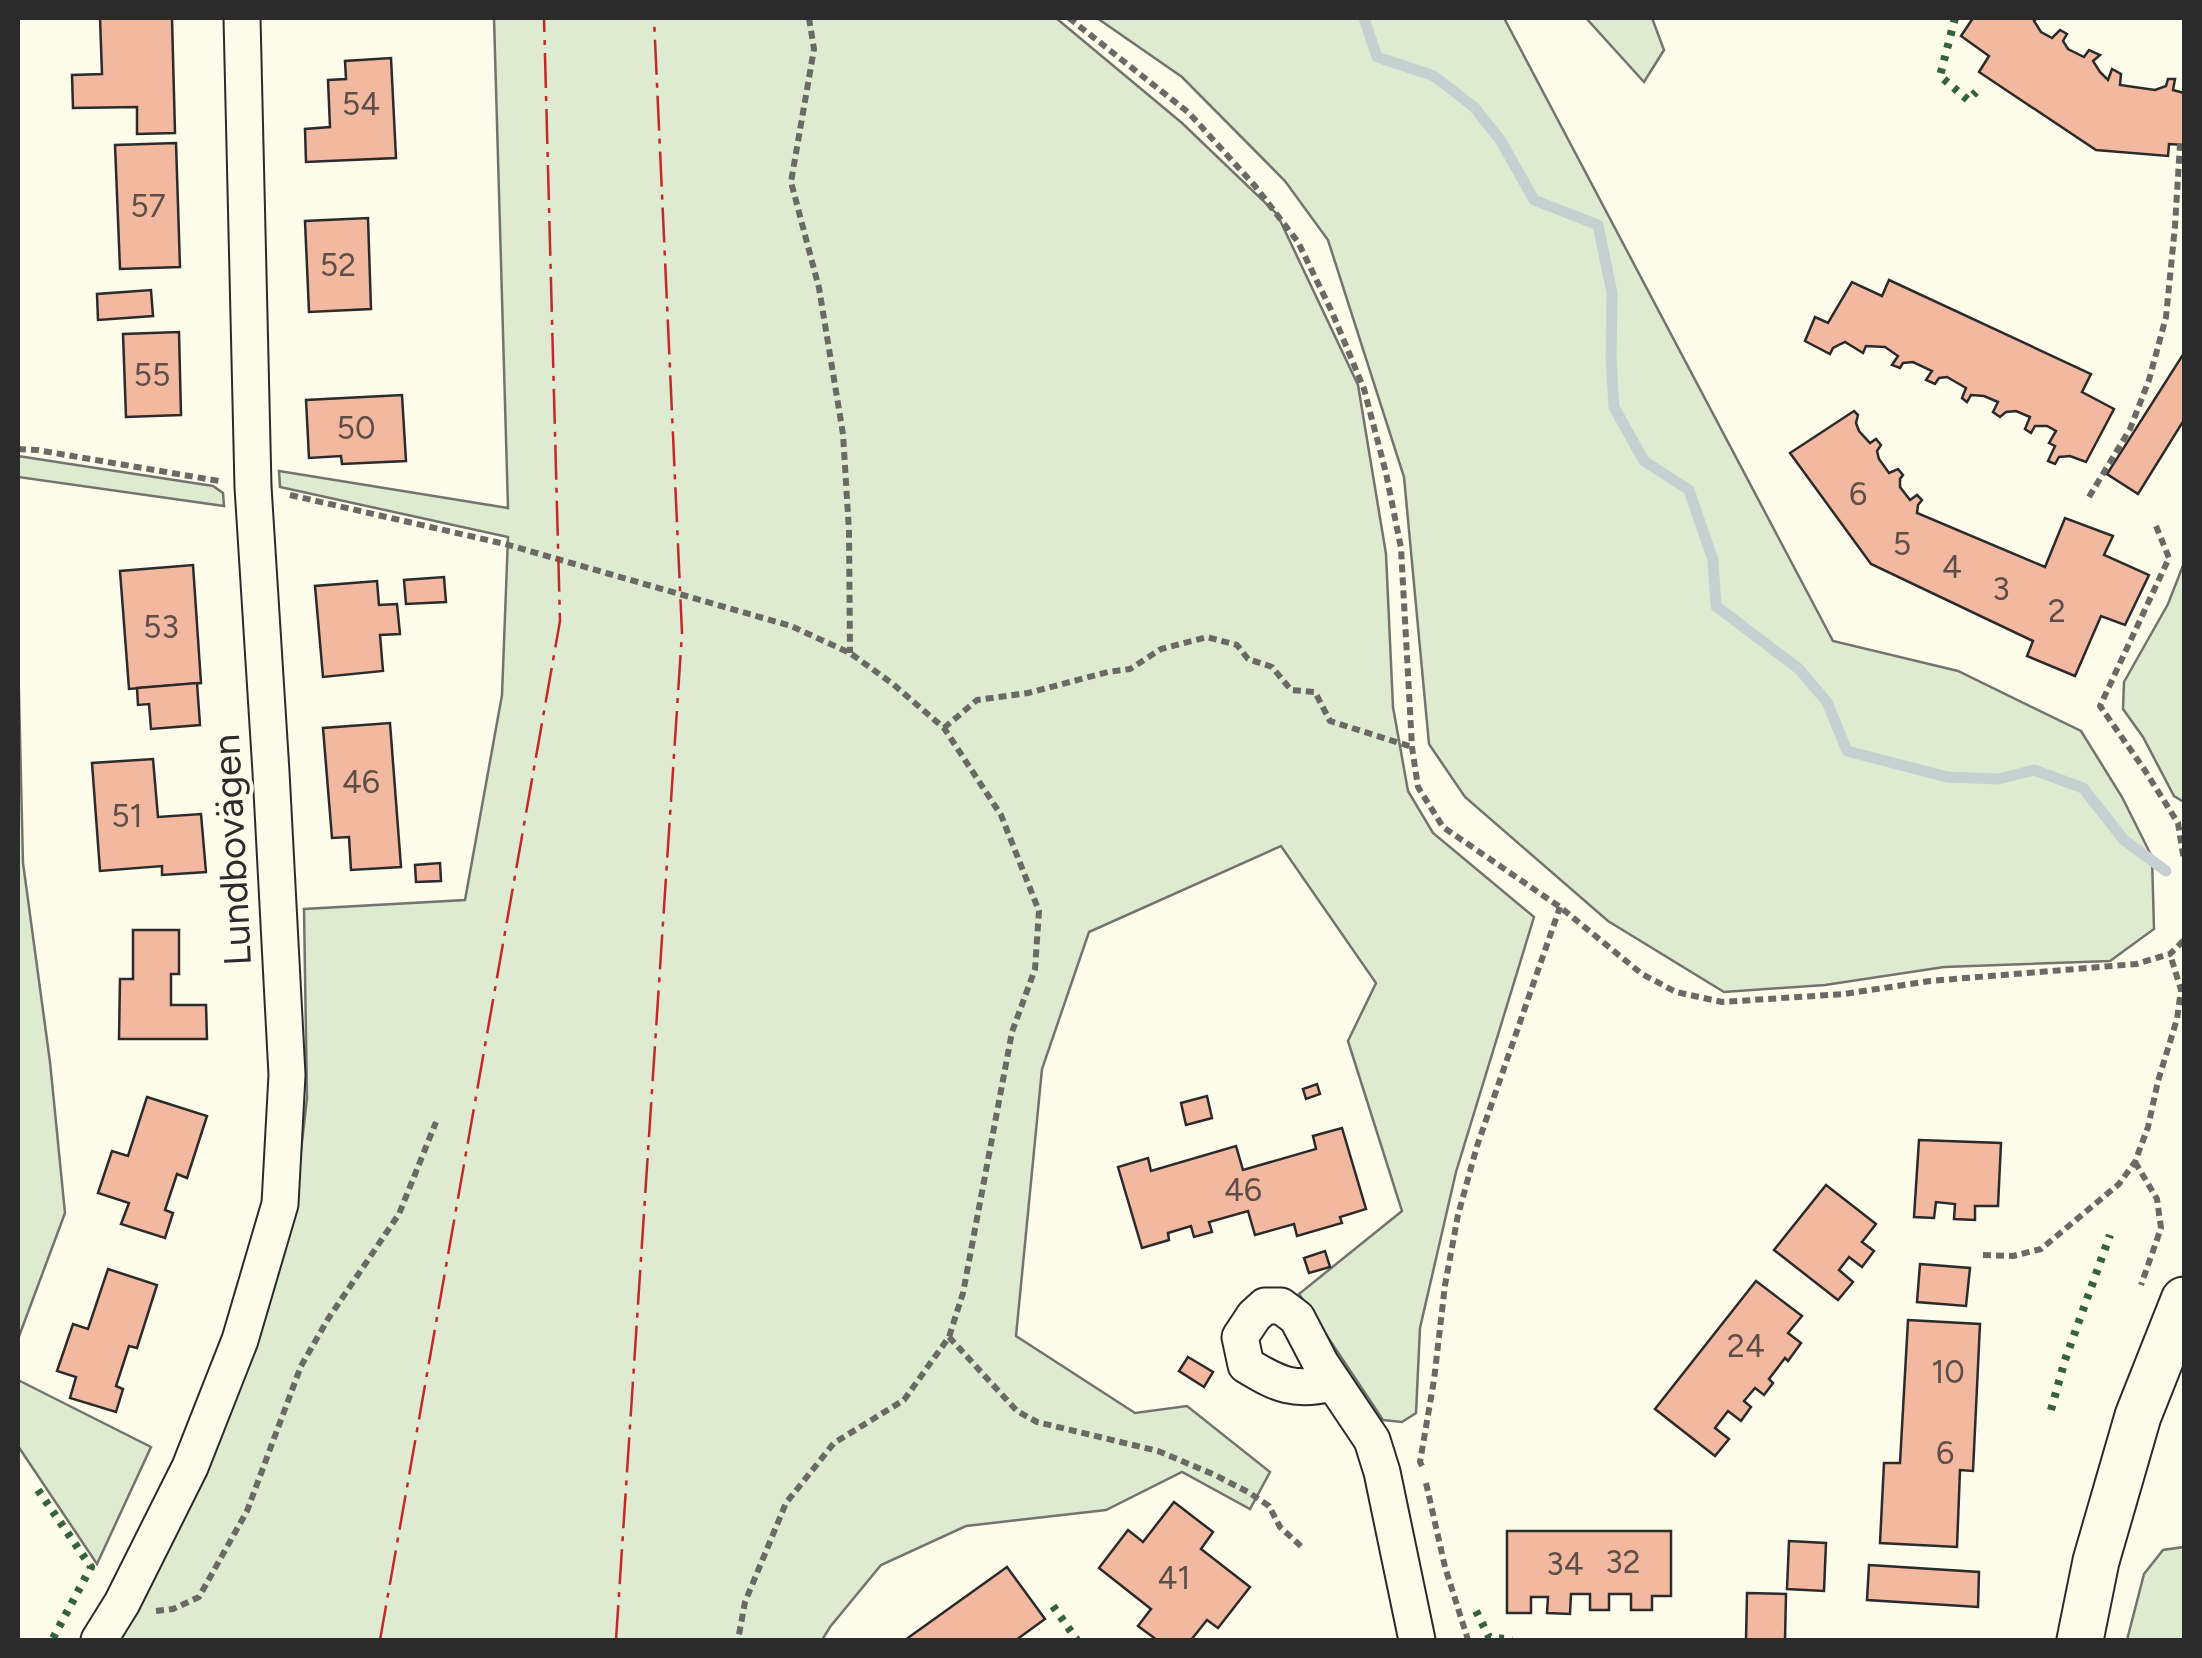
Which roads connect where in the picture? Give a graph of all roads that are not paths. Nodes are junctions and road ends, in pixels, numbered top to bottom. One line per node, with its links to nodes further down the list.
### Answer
1 (242, 18): 4 (street, Lundbovägen)
2 (2184, 1300): 6 (street)
3 (1333, 1383): 5 (street)
4 (99, 1640)
5 (1417, 1640)
6 (2080, 1640)

